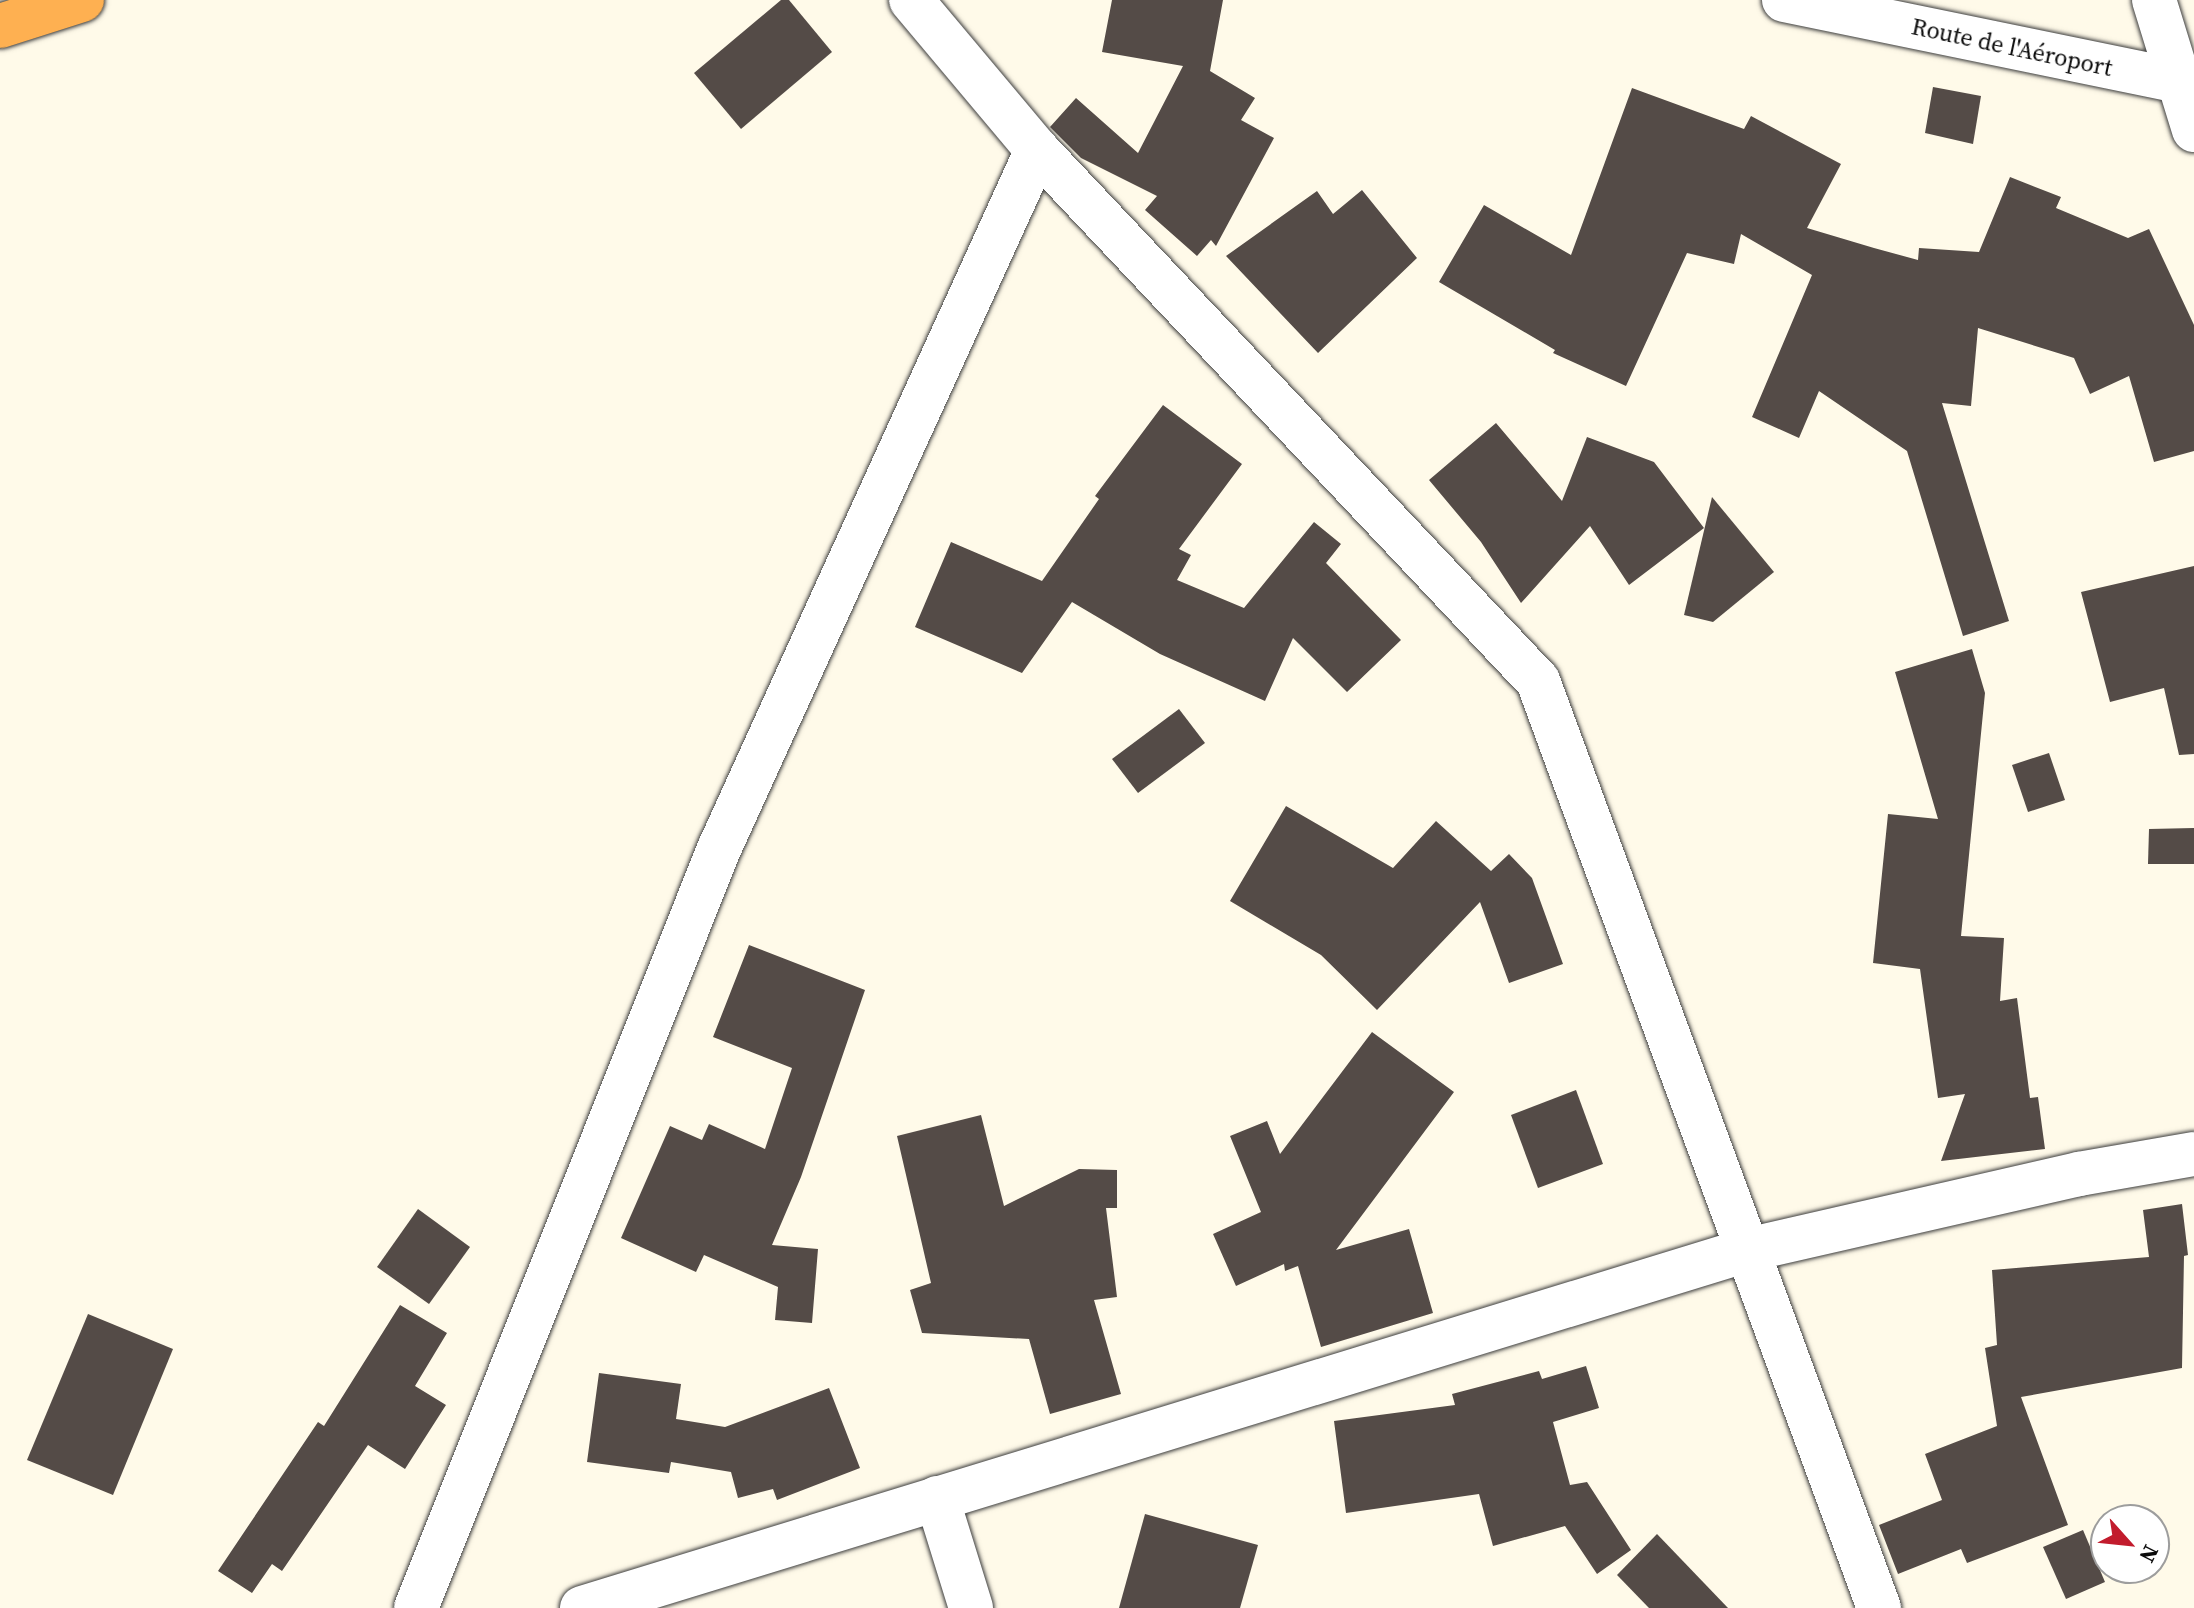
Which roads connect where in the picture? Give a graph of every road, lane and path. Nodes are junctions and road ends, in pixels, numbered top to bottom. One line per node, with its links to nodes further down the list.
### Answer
1 (82, 0): 5 (highway)
2 (911, 0): 8 (street)
3 (1784, 0): 6 (street, Route de l'Aéroport)
4 (2154, 0): 6 (street)
5 (0, 26)
6 (2188, 82): 7 (street)
7 (2194, 130)
8 (1037, 150): 10 (street); 12 (street)
9 (2194, 1154): 10 (street)
10 (1747, 1250): 11 (street); 15 (street)
11 (937, 1498): 13 (street); 14 (street)
12 (416, 1608)
13 (582, 1608)
14 (971, 1608)
15 (1879, 1608)

